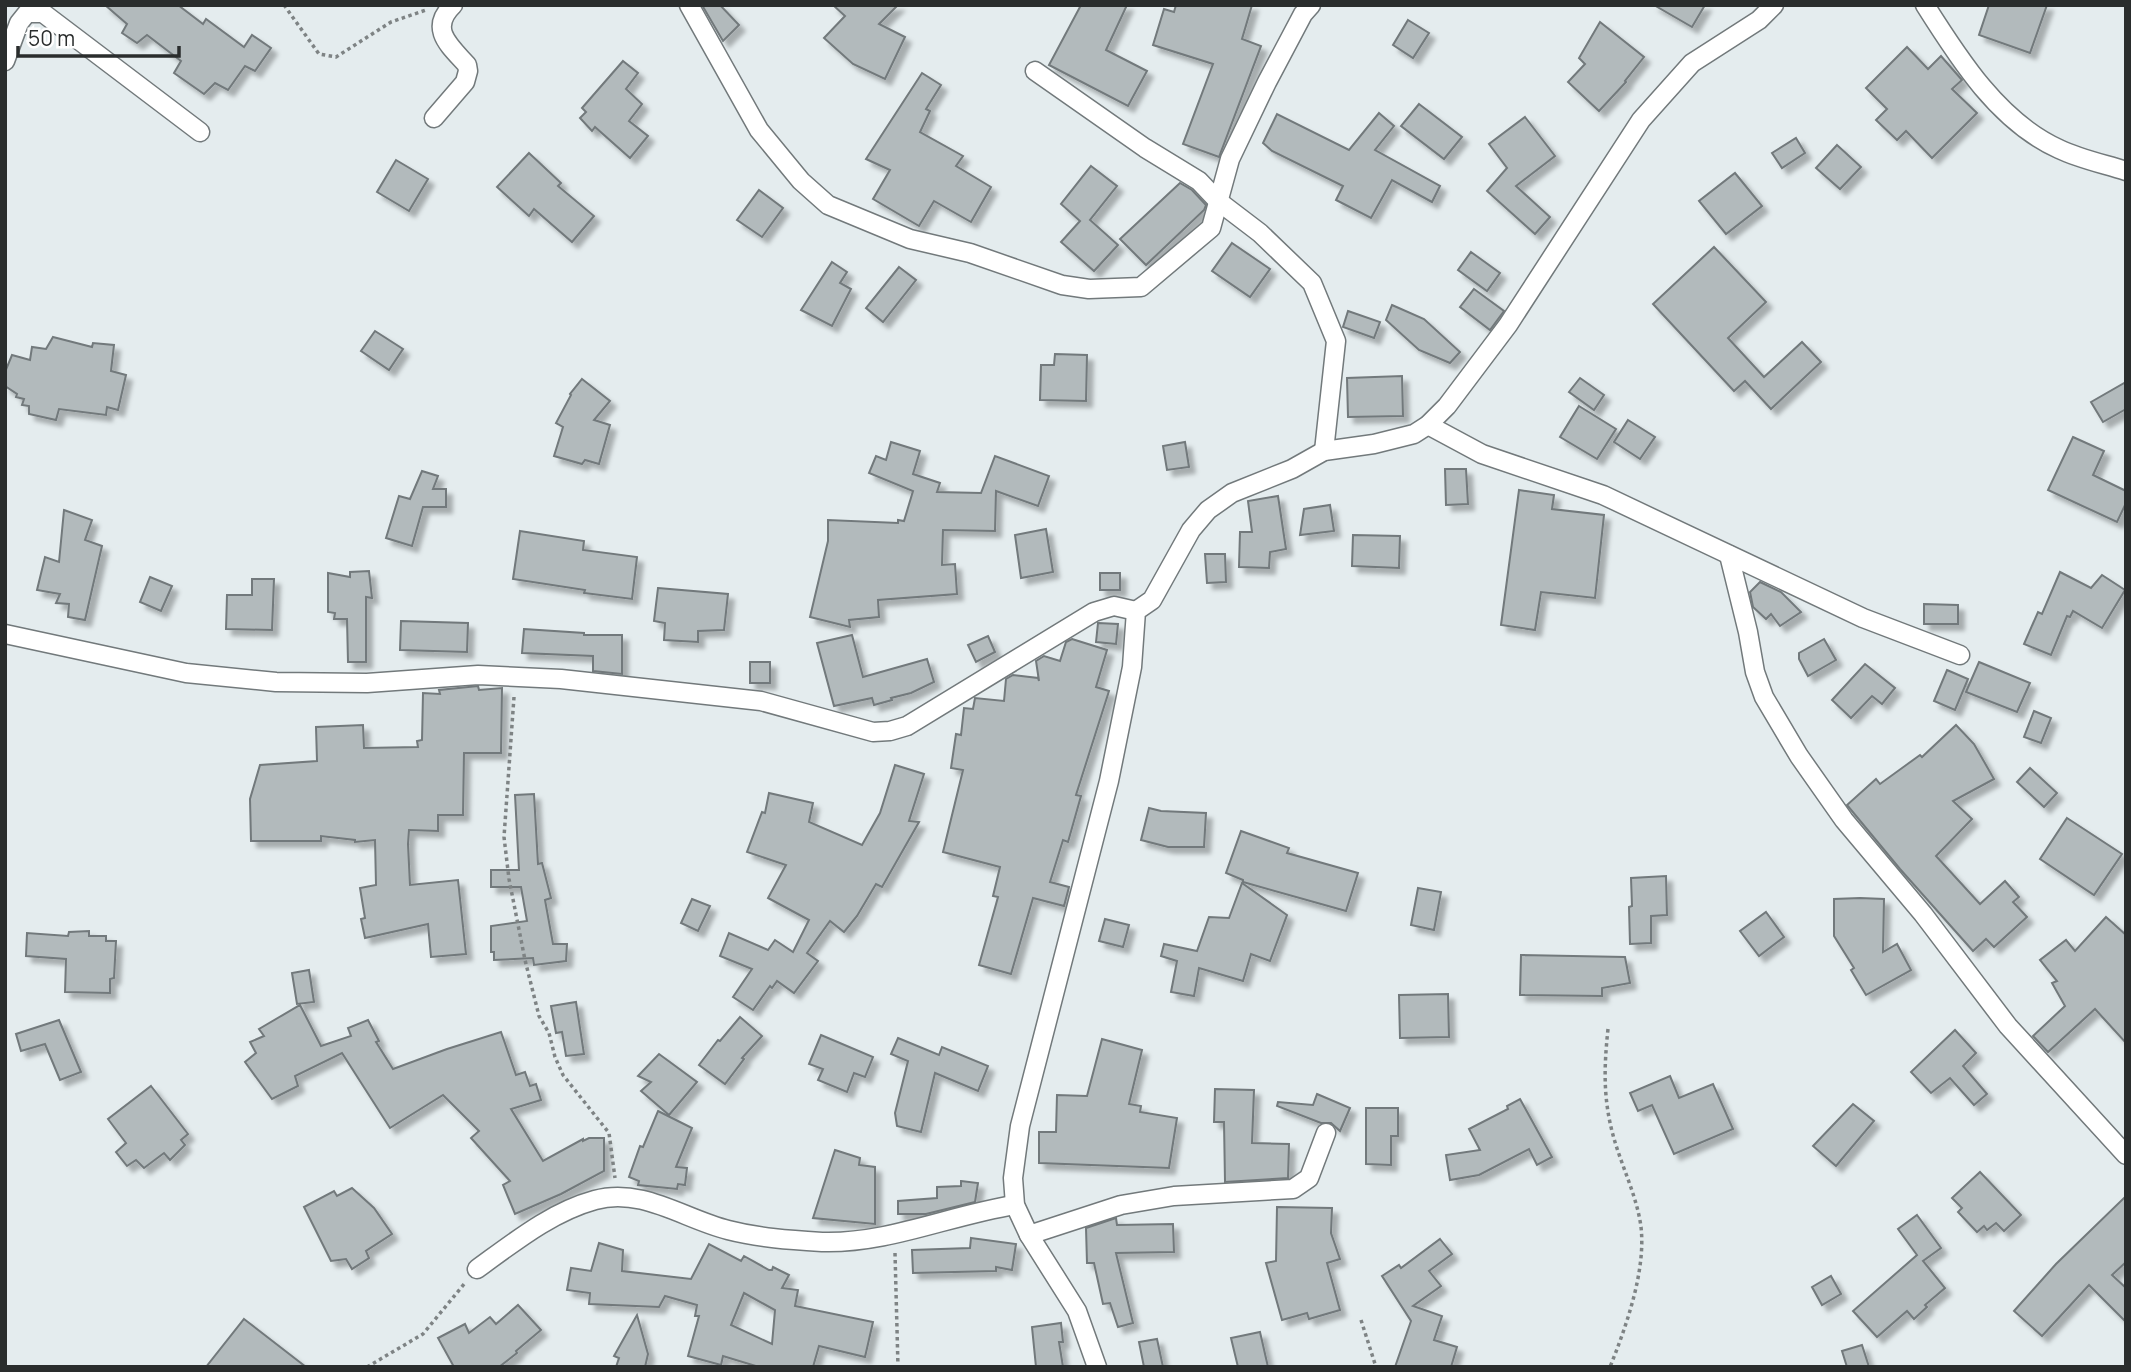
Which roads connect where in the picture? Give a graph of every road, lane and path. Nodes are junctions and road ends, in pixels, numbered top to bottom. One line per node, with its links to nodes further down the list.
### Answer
1 (284, 5): 7 (path)
2 (453, 5): 10 (street)
3 (689, 5): 13 (street)
4 (1311, 5): 13 (street)
5 (1774, 5): 14 (street)
6 (1925, 5): 12 (street)
7 (429, 9)
8 (5, 61): 11 (street)
9 (1035, 71): 13 (street)
10 (434, 118)
11 (200, 132)
12 (2126, 171)
13 (1218, 201): 15 (street)
14 (1429, 425): 15 (street); 16 (street)
15 (1324, 451): 17 (street)
16 (1729, 555): 19 (street); 23 (street)
17 (1136, 611): 20 (street); 25 (street)
18 (5, 634): 20 (street)
19 (1959, 655)
20 (515, 677): 24 (path)
21 (1608, 1029): 34 (path)
22 (1326, 1133): 27 (street)
23 (2126, 1155)
24 (617, 1197): 26 (street); 28 (street)
25 (1015, 1205): 26 (street); 27 (street)
26 (895, 1235): 31 (path)
27 (1029, 1235): 32 (street)
28 (477, 1269): 30 (path)
29 (1361, 1321): 33 (path)
30 (367, 1367)
31 (898, 1367)
32 (1097, 1367)
33 (1376, 1367)
34 (1610, 1367)

